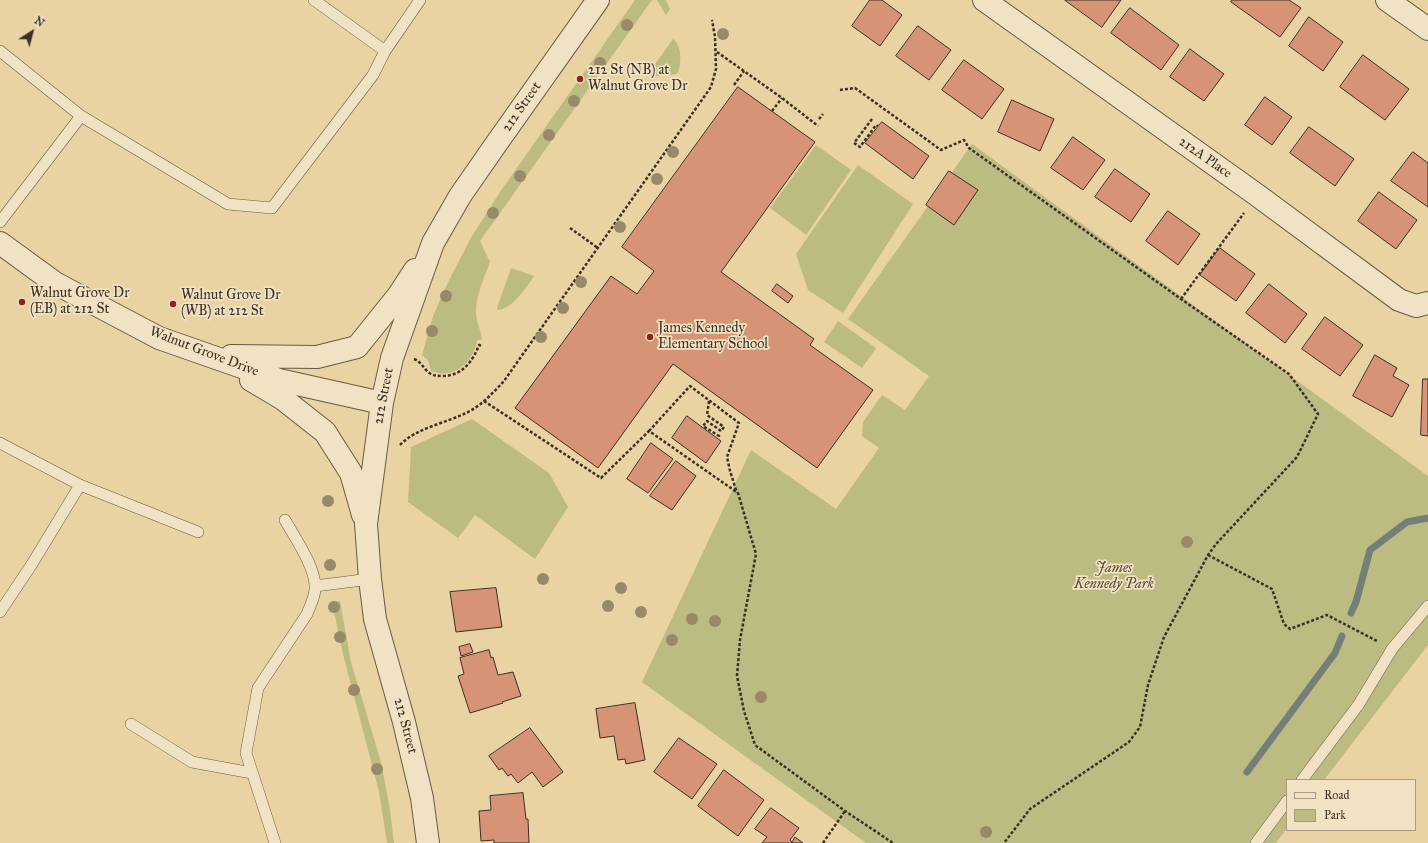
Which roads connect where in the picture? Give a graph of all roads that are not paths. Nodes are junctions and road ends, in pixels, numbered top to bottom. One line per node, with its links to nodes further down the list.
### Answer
1 (314, 0): 8 (lane)
2 (420, 0): 8 (lane)
3 (598, 0): 12 (street, 212 Street)
4 (984, 0): 13 (street, 212A Place)
5 (1387, 0): 6 (street)
6 (1428, 29)
7 (0, 51): 9 (lane)
8 (385, 52): 9 (lane)
9 (81, 116): 10 (lane)
10 (0, 222)
11 (0, 243): 14 (street, Walnut Grove Drive)
12 (433, 243): 14 (street); 15 (street, 212 Street)
13 (1428, 303)
14 (208, 355): 15 (street, Walnut Grove Drive); 19 (street)
15 (382, 403): 19 (street, 212 Street)
16 (0, 443): 17 (lane)
17 (80, 485): 20 (lane); 24 (lane)
18 (285, 520): 22 (lane)
19 (366, 524): 21 (street, 212 Street)
20 (198, 532)
21 (370, 579): 22 (lane); 30 (street, 212 Street)
22 (315, 586): 26 (lane)
23 (1428, 606): 27 (lane)
24 (0, 612)
25 (131, 724): 26 (lane)
26 (252, 773): 29 (lane)
27 (1303, 779)
28 (1286, 802): 31 (lane)
29 (275, 843)
30 (428, 843)
31 (1256, 843)

